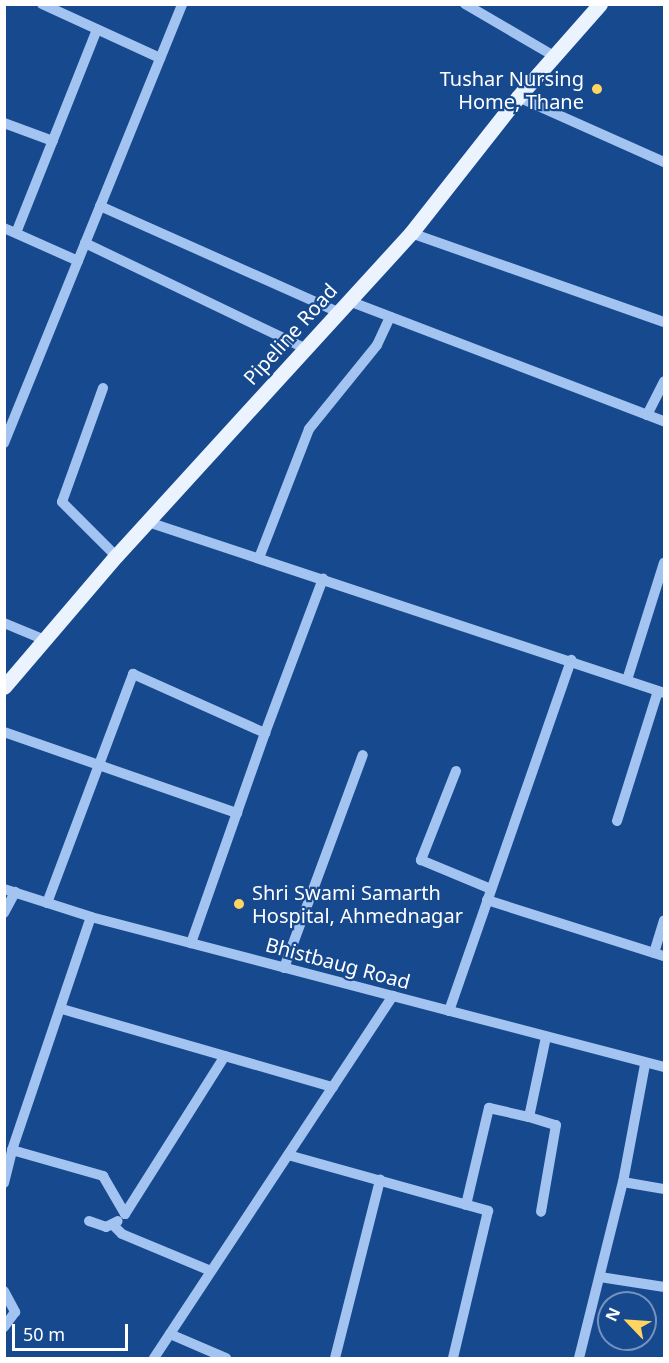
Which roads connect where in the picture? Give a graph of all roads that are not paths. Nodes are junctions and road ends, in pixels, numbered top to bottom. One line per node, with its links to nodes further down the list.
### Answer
1 (42, 4): 5 (street)
2 (182, 4): 7 (street)
3 (465, 4): 6 (street)
4 (600, 4): 6 (main road, Pipeline Road)
5 (97, 29): 7 (street); 10 (street)
6 (555, 56): 8 (main road, Pipeline Road)
7 (160, 58): 12 (street)
8 (518, 97): 11 (street); 15 (main road, Pipeline Road)
9 (4, 123): 10 (street)
10 (52, 141): 14 (street)
11 (664, 162)
12 (100, 206): 16 (street); 18 (street)
13 (4, 228): 14 (street)
14 (16, 233): 17 (street)
15 (411, 233): 18 (main road, Pipeline Road); 20 (street)
16 (86, 243): 17 (street); 21 (street)
17 (78, 261): 26 (street)
18 (345, 307): 19 (street); 21 (main road, Pipeline Road)
19 (390, 317): 24 (street); 29 (street)
20 (664, 322)
21 (306, 349): 27 (main road, Pipeline Road)
22 (664, 381): 24 (street)
23 (103, 388): 28 (street)
24 (648, 415): 25 (street)
25 (664, 421)
26 (4, 443)
27 (148, 522): 28 (main road, Pipeline Road); 29 (street)
28 (116, 556): 33 (main road, Pipeline Road)
29 (259, 558): 31 (street)
30 (664, 563): 35 (street)
31 (323, 579): 34 (street); 39 (street)
32 (4, 623): 33 (street)
33 (45, 640): 36 (main road, Pipeline Road)
34 (571, 660): 35 (street); 46 (street)
35 (627, 680): 37 (street)
36 (4, 687)
37 (661, 692): 44 (street)
38 (4, 732): 41 (street)
39 (265, 733): 41 (street); 43 (street)
40 (363, 755): 53 (street)
41 (99, 765): 43 (street); 47 (street)
42 (456, 771): 46 (street)
43 (237, 813): 51 (street)
44 (617, 821)
45 (10, 891): 47 (street, Bhistbaug Road); 48 (street)
46 (489, 895): 52 (street); 56 (street)
47 (47, 903): 49 (street, Bhistbaug Road)
48 (4, 914)
49 (91, 917): 51 (street, Bhistbaug Road); 55 (street)
50 (664, 921): 52 (street)
51 (191, 943): 53 (street, Bhistbaug Road)
52 (659, 954)
53 (284, 968): 54 (street, Bhistbaug Road)
54 (393, 996): 56 (street, Bhistbaug Road); 61 (street)
55 (62, 1009): 58 (street); 63 (street)
56 (449, 1011): 57 (street, Bhistbaug Road)
57 (546, 1037): 59 (street, Bhistbaug Road); 62 (street)
58 (225, 1056): 61 (street); 71 (street)
59 (645, 1064): 60 (street, Bhistbaug Road); 66 (street)
60 (664, 1067)
61 (333, 1086): 64 (street)
62 (529, 1117): 69 (street); 70 (street)
63 (12, 1150): 67 (street); 71 (street)
64 (288, 1155): 65 (street); 74 (street)
65 (380, 1180): 69 (street); 82 (street)
66 (623, 1182): 68 (street); 75 (street)
67 (4, 1183)
68 (664, 1189)
69 (466, 1205): 83 (street)
70 (541, 1212)
71 (124, 1214): 73 (street)
72 (89, 1221): 73 (street)
73 (114, 1226): 74 (street)
74 (211, 1271): 79 (street)
75 (600, 1276): 76 (street); 84 (street)
76 (664, 1287)
77 (4, 1291): 78 (street)
78 (4, 1327)
79 (170, 1334): 80 (street); 81 (street)
80 (154, 1359)
81 (226, 1359)
82 (335, 1359)
83 (453, 1359)
84 (579, 1359)

